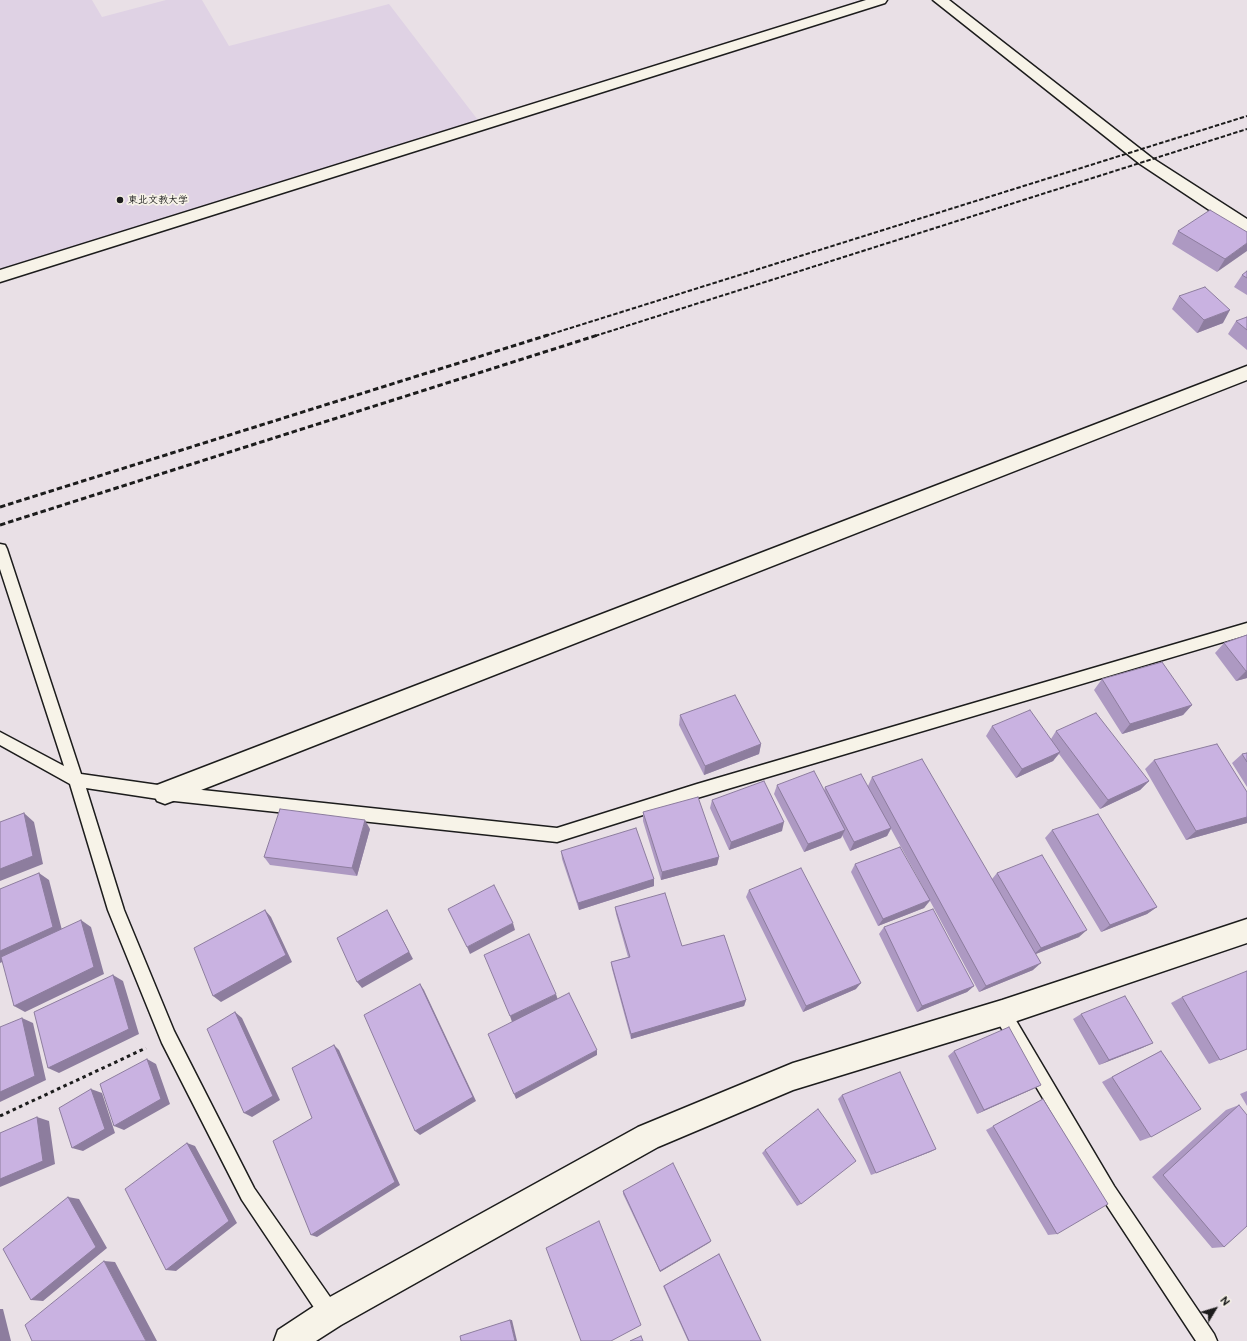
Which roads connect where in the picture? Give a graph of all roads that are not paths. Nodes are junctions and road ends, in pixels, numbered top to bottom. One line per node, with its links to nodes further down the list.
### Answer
1 (880, 0): 4 (street)
2 (940, 0): 3 (street)
3 (1247, 227)
4 (0, 276)
5 (1247, 372): 10 (street)
6 (0, 550): 9 (lane)
7 (1247, 629): 10 (lane)
8 (0, 738): 9 (lane)
9 (76, 780): 10 (lane); 13 (lane)
10 (165, 793)
11 (1247, 930): 12 (street)
12 (1002, 1013): 13 (street); 15 (lane)
13 (330, 1314): 14 (street)
14 (289, 1341)
15 (1207, 1341)

